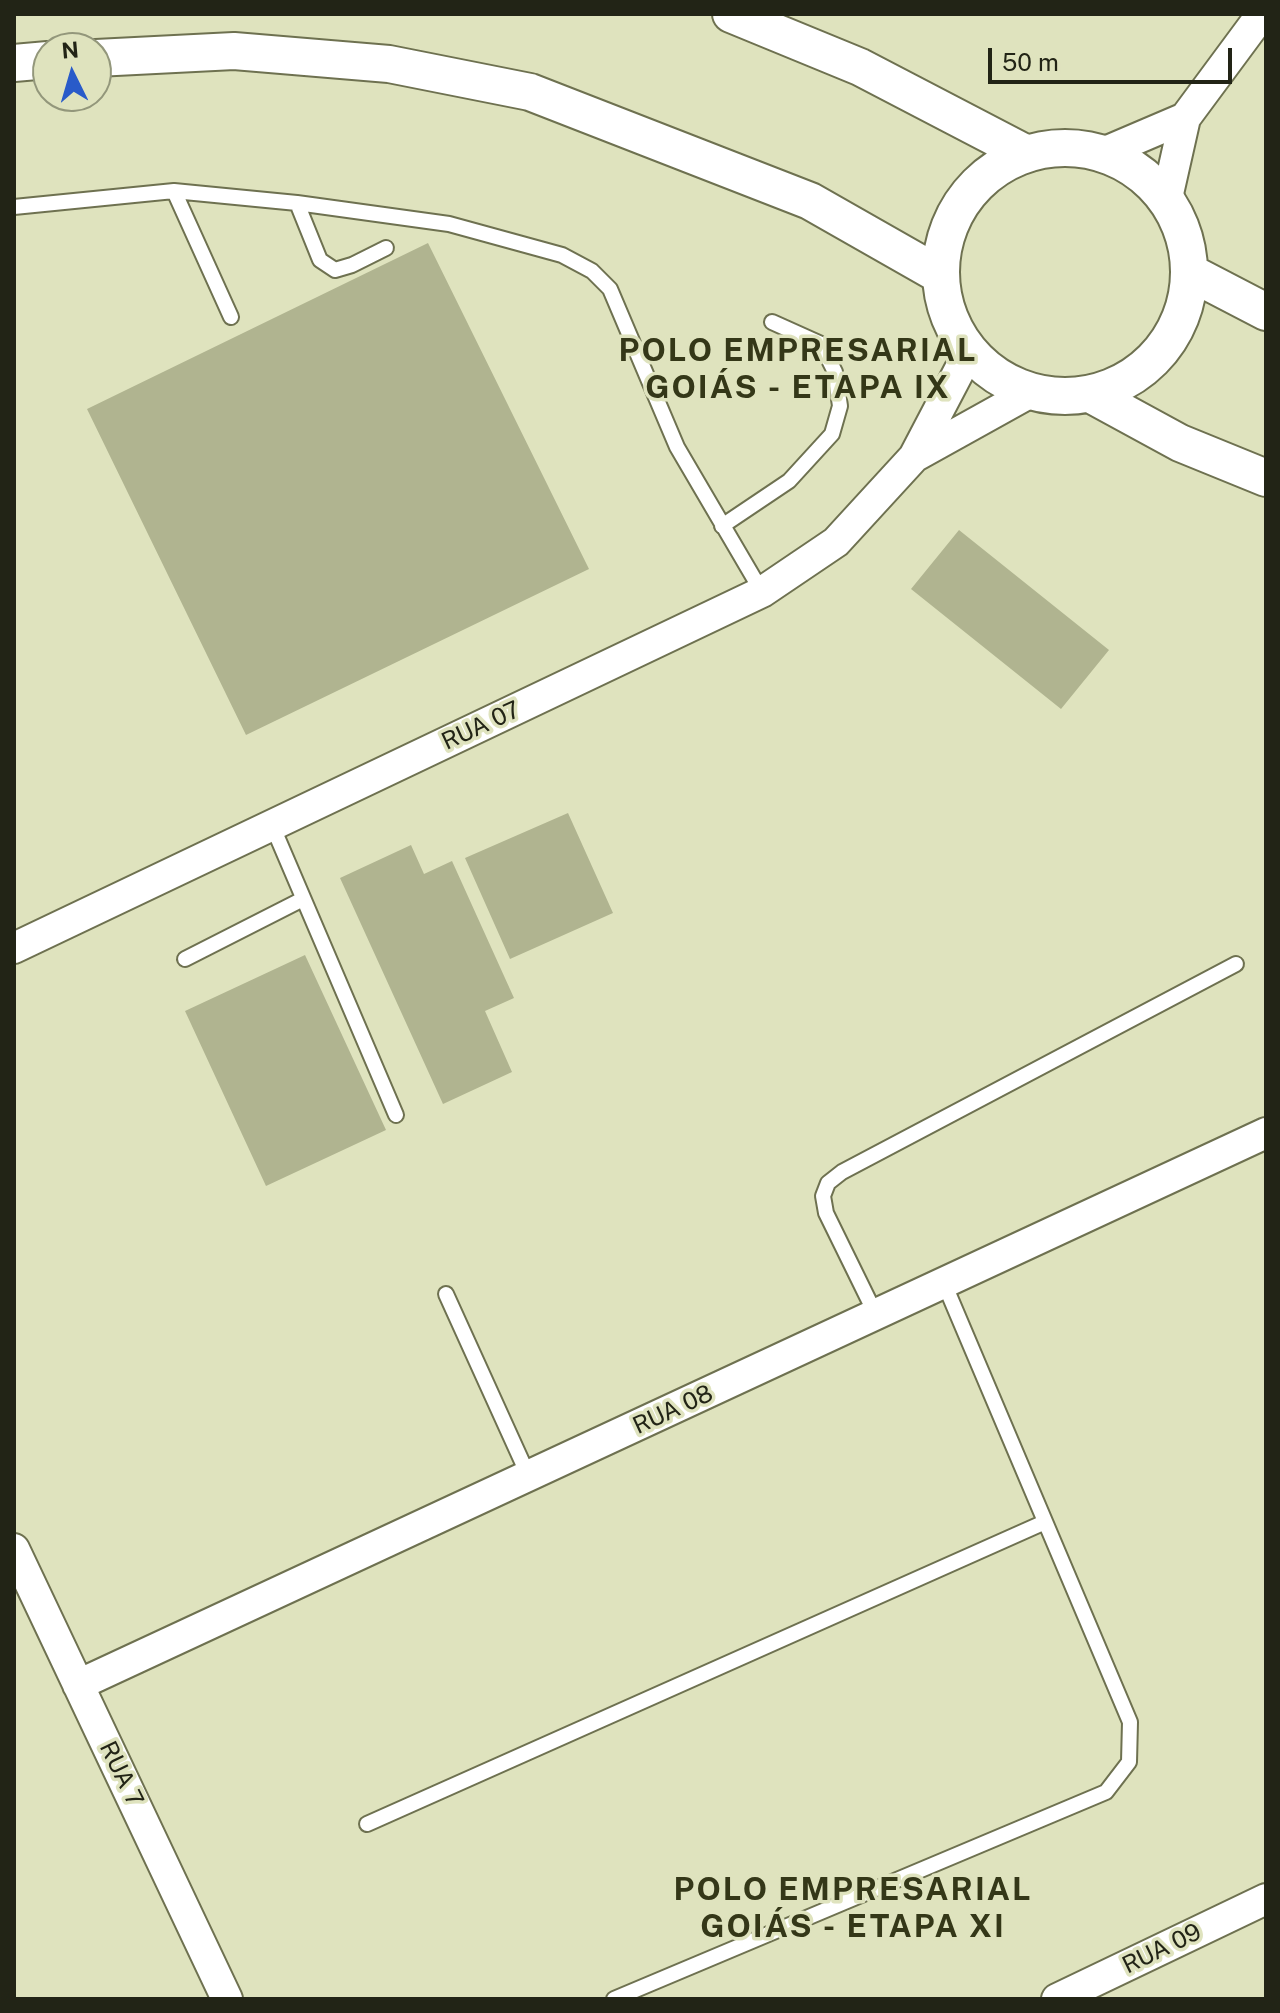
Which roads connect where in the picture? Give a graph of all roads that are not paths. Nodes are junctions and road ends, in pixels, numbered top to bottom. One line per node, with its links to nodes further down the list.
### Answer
1 (731, 14): 5 (street)
2 (1262, 14): 4 (street)
3 (112, 57): 13 (street)
4 (1185, 118): 6 (street); 8 (street)
5 (1025, 153): 6 (street); 13 (street)
6 (1103, 153): 8 (street)
7 (174, 191): 9 (lane); 10 (lane); 15 (lane)
8 (1167, 198): 12 (street)
9 (297, 203): 11 (lane); 22 (lane)
10 (14, 207)
11 (386, 248)
12 (1191, 273): 14 (street); 19 (street)
13 (940, 275): 17 (street)
14 (1266, 312)
15 (231, 317)
16 (772, 322): 22 (lane)
17 (969, 352): 18 (street); 20 (street, RUA 07)
18 (1031, 392): 19 (street); 20 (street, RUA 07)
19 (1090, 394): 21 (street)
20 (914, 457): 23 (street, RUA 07)
21 (1266, 478)
22 (722, 526): 23 (lane)
23 (762, 592): 24 (street, RUA 07)
24 (272, 825): 25 (lane); 26 (street, RUA 07)
25 (303, 899): 27 (lane); 29 (lane)
26 (14, 948)
27 (185, 959)
28 (1236, 964): 33 (lane)
29 (396, 1115)
30 (1266, 1133): 31 (street, RUA 08)
31 (944, 1283): 33 (street, RUA 08); 35 (lane)
32 (446, 1294): 34 (lane)
33 (876, 1315): 34 (street, RUA 08)
34 (529, 1477): 37 (street, RUA 08)
35 (1045, 1522): 38 (lane); 41 (lane)
36 (14, 1549): 37 (street, RUA 7)
37 (78, 1685): 40 (street, RUA 7)
38 (367, 1824)
39 (1266, 1899): 42 (street, RUA 09)
40 (227, 1999)
41 (614, 1999)
42 (1057, 1999)

